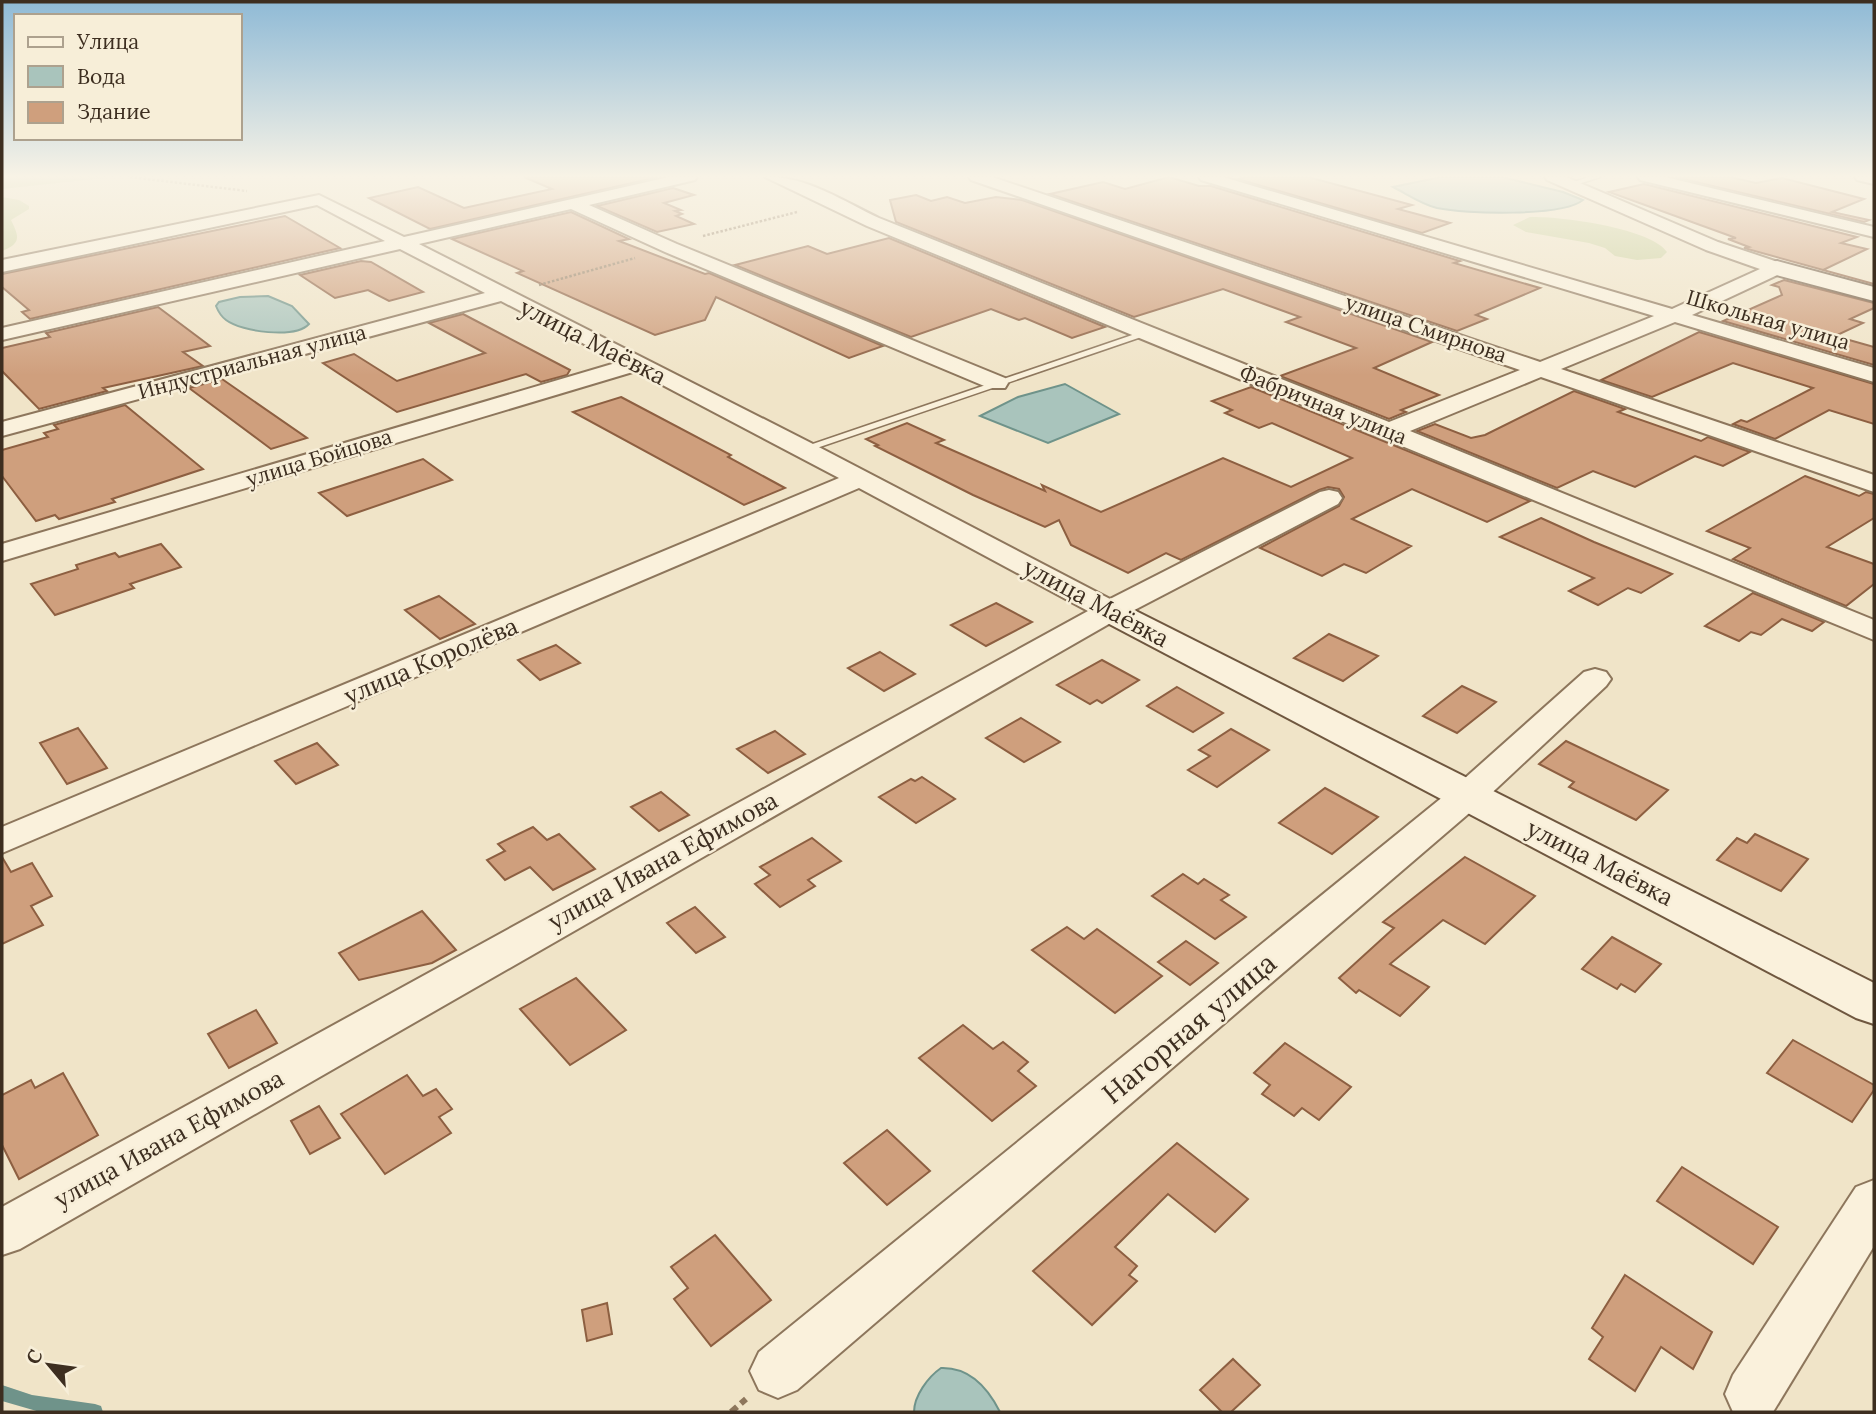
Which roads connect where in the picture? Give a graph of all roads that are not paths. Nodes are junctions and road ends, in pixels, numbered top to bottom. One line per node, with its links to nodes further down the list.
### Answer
1 (109, 243): 8 (street, улица Маёвка)
2 (400, 243): 11 (street, улица Маёвка); 13 (street)
3 (660, 243): 18 (street)
4 (924, 243): 14 (street, Фабричная улица)
5 (1172, 243): 16 (street, улица Смирнова)
6 (1428, 243): 12 (street, Школьная улица)
7 (1705, 243): 9 (street)
8 (2, 265)
9 (1777, 268): 10 (street); 12 (street)
10 (1874, 294)
11 (501, 295): 15 (street, улица Маёвка); 19 (street, Индустриальная улица)
12 (1673, 316): 16 (street); 17 (street, Школьная улица)
13 (2, 334)
14 (1145, 334): 18 (lane); 20 (street, Фабричная улица)
15 (638, 364): 21 (street, улица Маёвка); 25 (street, улица Бойцова)
16 (1541, 368): 20 (street); 23 (street, улица Смирнова)
17 (1874, 374)
18 (997, 383): 21 (lane)
19 (2, 429)
20 (1389, 431): 27 (street, Фабричная улица)
21 (804, 449): 22 (street, улица Маёвка)
22 (859, 479): 26 (street, улица Маёвка); 30 (street, улица Королёва)
23 (1874, 484)
24 (1329, 498): 26 (street, улица Ивана Ефимова)
25 (2, 553)
26 (1110, 611): 29 (street, улица Маёвка); 33 (street, улица Ивана Ефимова)
27 (1874, 631)
28 (1595, 679): 29 (street, Нагорная улица)
29 (1468, 795): 31 (street, улица Маёвка); 34 (street, Нагорная улица)
30 (2, 841)
31 (1874, 1005)
32 (1874, 1202): 35 (street)
33 (2, 1233)
34 (778, 1371)
35 (1753, 1394)

